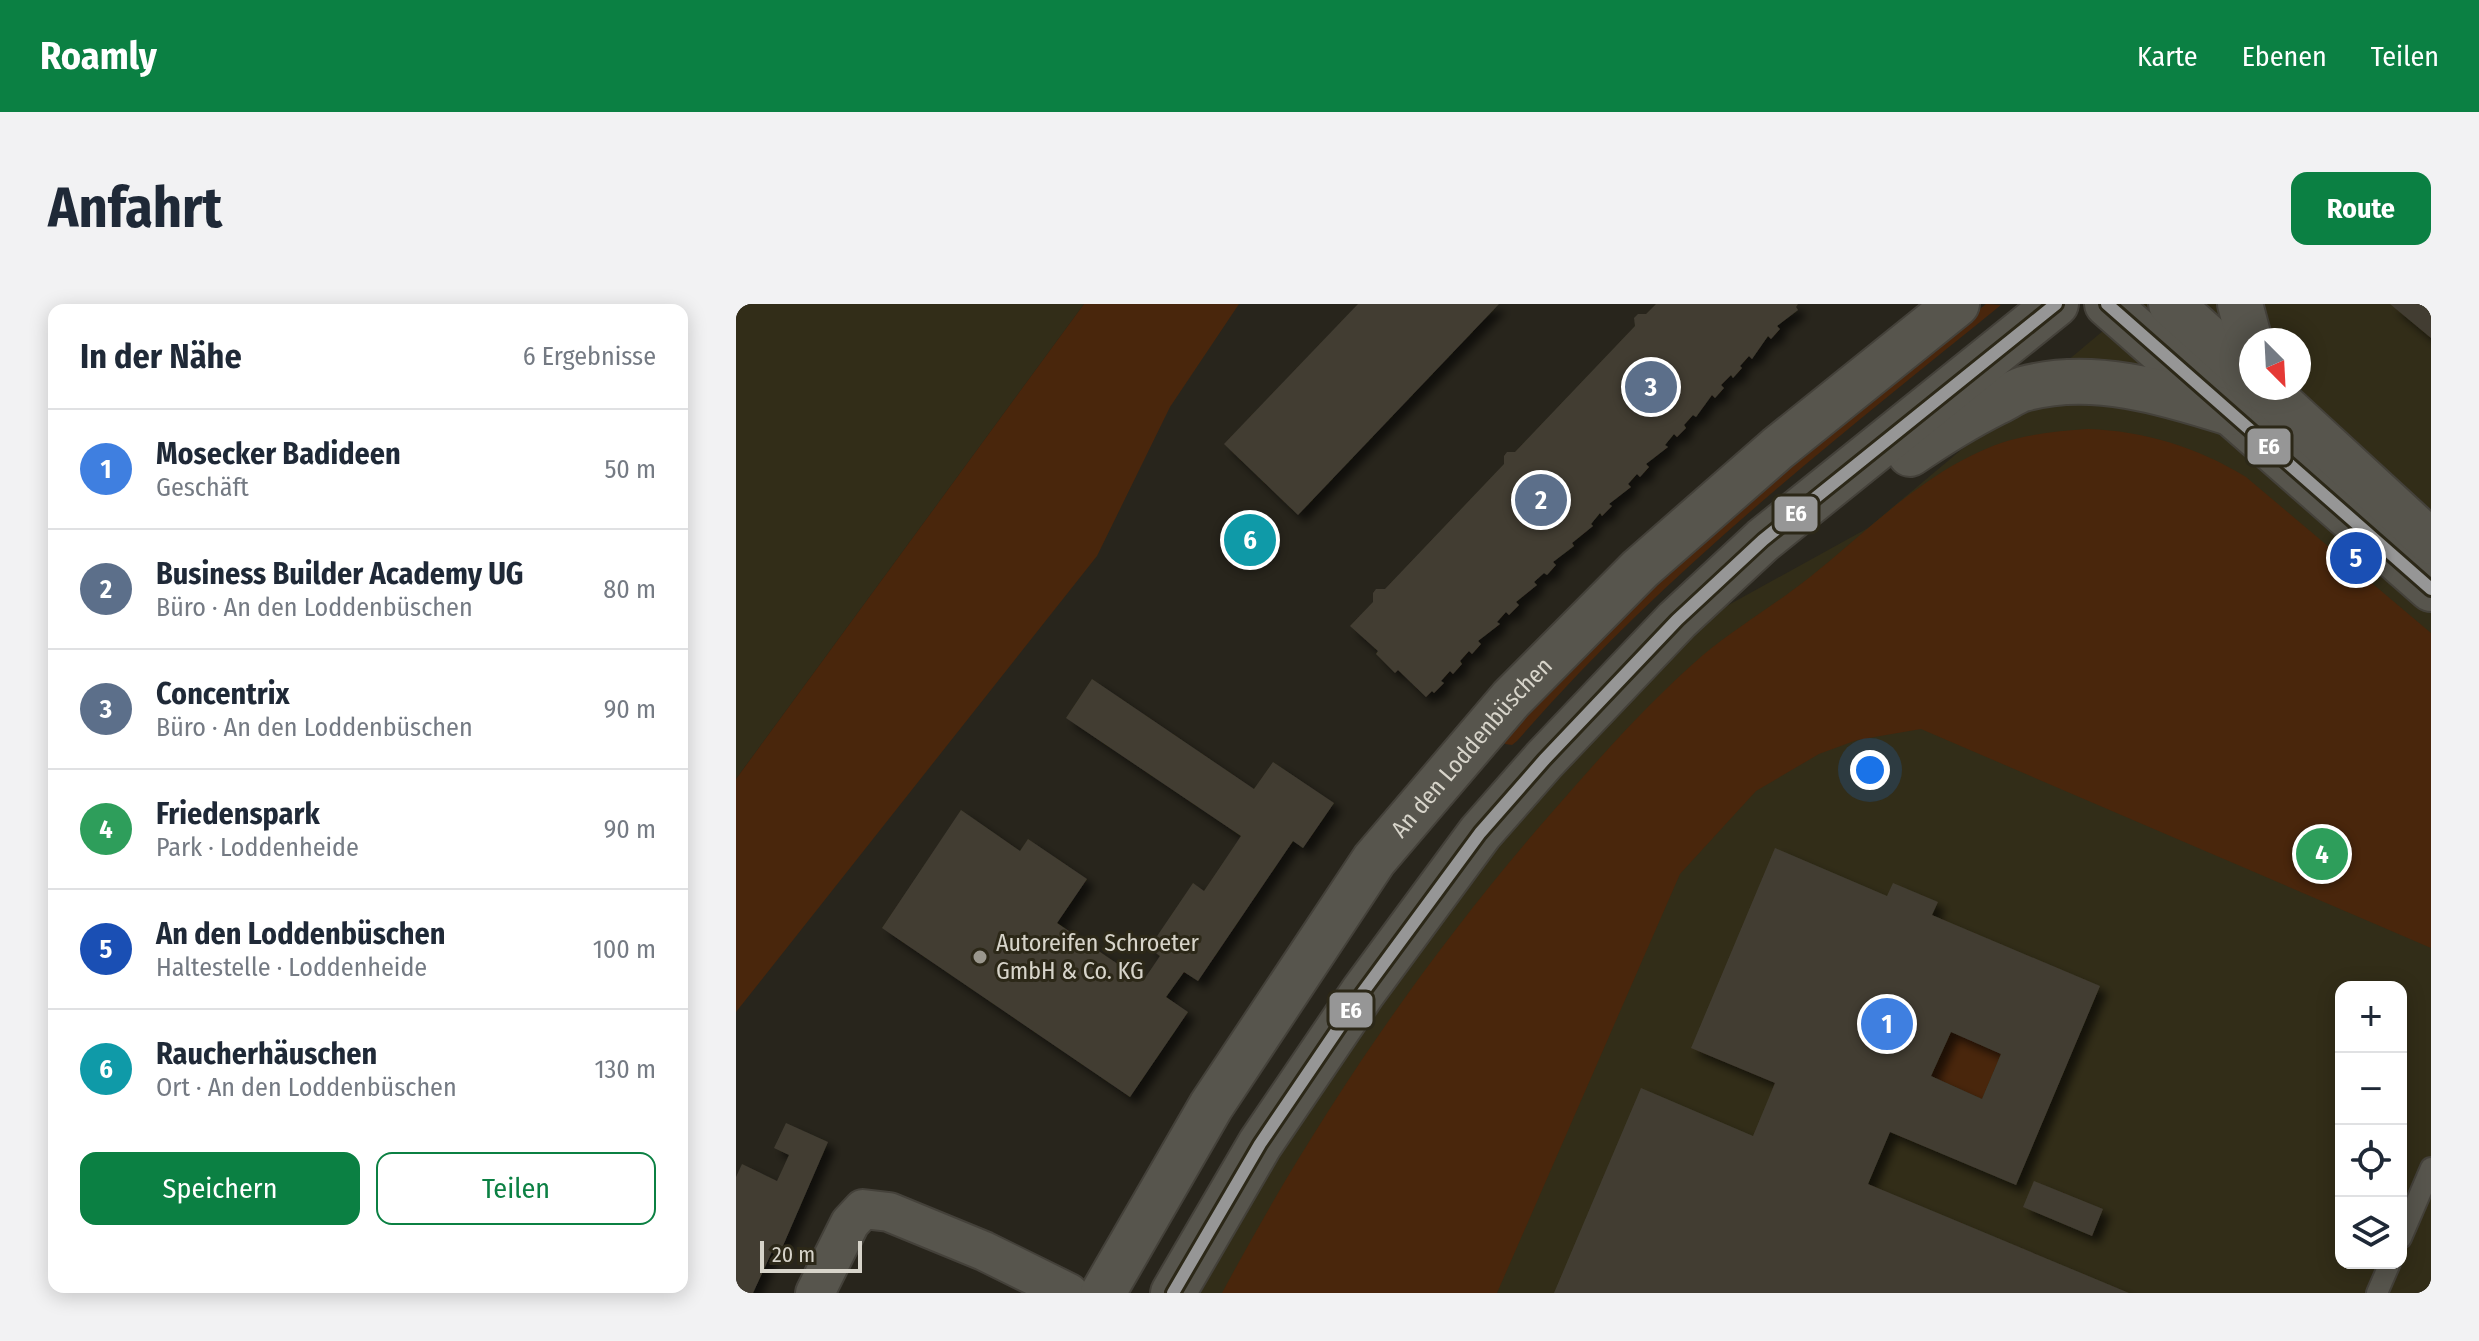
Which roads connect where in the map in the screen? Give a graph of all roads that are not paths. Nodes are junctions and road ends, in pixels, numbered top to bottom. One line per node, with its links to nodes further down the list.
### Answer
1 (1918, 304): 8 (street)
2 (1957, 304): 8 (main road, An den Loddenbüschen)
3 (2056, 304): 14 (main road)
4 (2107, 304): 10 (main road)
5 (2171, 304): 9 (main road)
6 (2240, 304): 7 (main road)
7 (2246, 328)
8 (1874, 371): 22 (main road, An den Loddenbüschen)
9 (2239, 374)
10 (2239, 382)
11 (2239, 391): 14 (main road)
12 (2263, 400): 16 (main road)
13 (2265, 400): 15 (main road)
14 (1763, 540): 23 (main road)
15 (2431, 542)
16 (2431, 589)
17 (2431, 1168): 18 (lane)
18 (2407, 1224)
19 (2387, 1269): 24 (lane)
20 (815, 1293): 21 (street)
21 (1069, 1293)
22 (1103, 1293)
23 (1173, 1293)
24 (2377, 1293)

